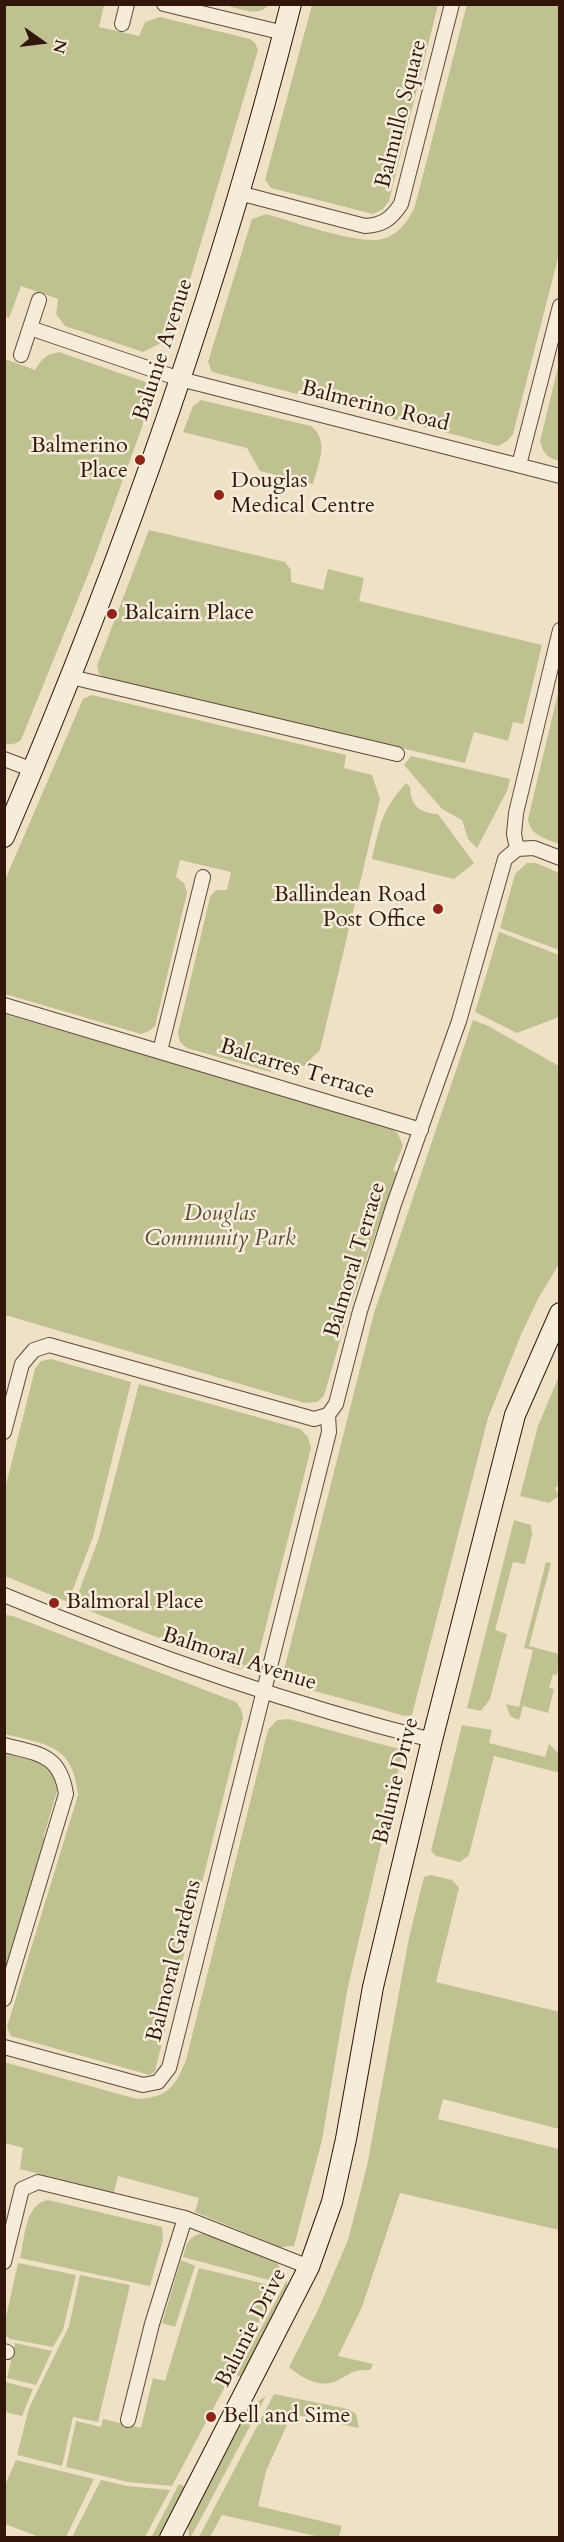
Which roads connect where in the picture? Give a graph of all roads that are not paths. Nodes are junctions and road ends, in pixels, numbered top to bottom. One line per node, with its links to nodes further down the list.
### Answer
1 (127, 4): 5 (street)
2 (164, 4): 6 (street)
3 (291, 4): 6 (street, Balunie Avenue)
4 (452, 4): 7 (street, Balmullo Square)
5 (122, 24)
6 (284, 33): 7 (street, Balunie Avenue)
7 (239, 193): 12 (street, Balunie Avenue)
8 (39, 300): 10 (street)
9 (560, 306): 13 (street)
10 (30, 328): 11 (street); 12 (street)
11 (21, 355)
12 (180, 379): 13 (street, Balmerino Road); 16 (street, Balunie Avenue)
13 (519, 465): 14 (street, Balmerino Road)
14 (560, 476)
15 (560, 630): 21 (street)
16 (70, 677): 17 (street); 19 (street, Balunie Avenue)
17 (397, 754)
18 (4, 759): 19 (street)
19 (33, 770): 20 (street, Balunie Avenue)
20 (4, 837)
21 (517, 849): 22 (street); 26 (street, Balmoral Terrace)
22 (560, 858)
23 (203, 877): 25 (street)
24 (4, 1005): 25 (street, Balcarres Terrace)
25 (160, 1051): 26 (street, Balcarres Terrace)
26 (421, 1130): 28 (street, Balmoral Terrace)
27 (560, 1313): 32 (street, Balunie Drive)
28 (328, 1415): 29 (street); 31 (street, Balmoral Terrace)
29 (4, 1432)
30 (4, 1595): 31 (street, Balmoral Avenue)
31 (264, 1693): 32 (street, Balmoral Avenue); 35 (street, Balmoral Gardens)
32 (432, 1740): 38 (street, Balunie Drive)
33 (4, 1745): 34 (street)
34 (4, 1999)
35 (4, 2047)
36 (185, 2218): 37 (street, Balunie Drive); 38 (street, Balunie Drive); 39 (street)
37 (4, 2262)
38 (309, 2267): 40 (street, Balunie Drive)
39 (128, 2420)
40 (170, 2538)

